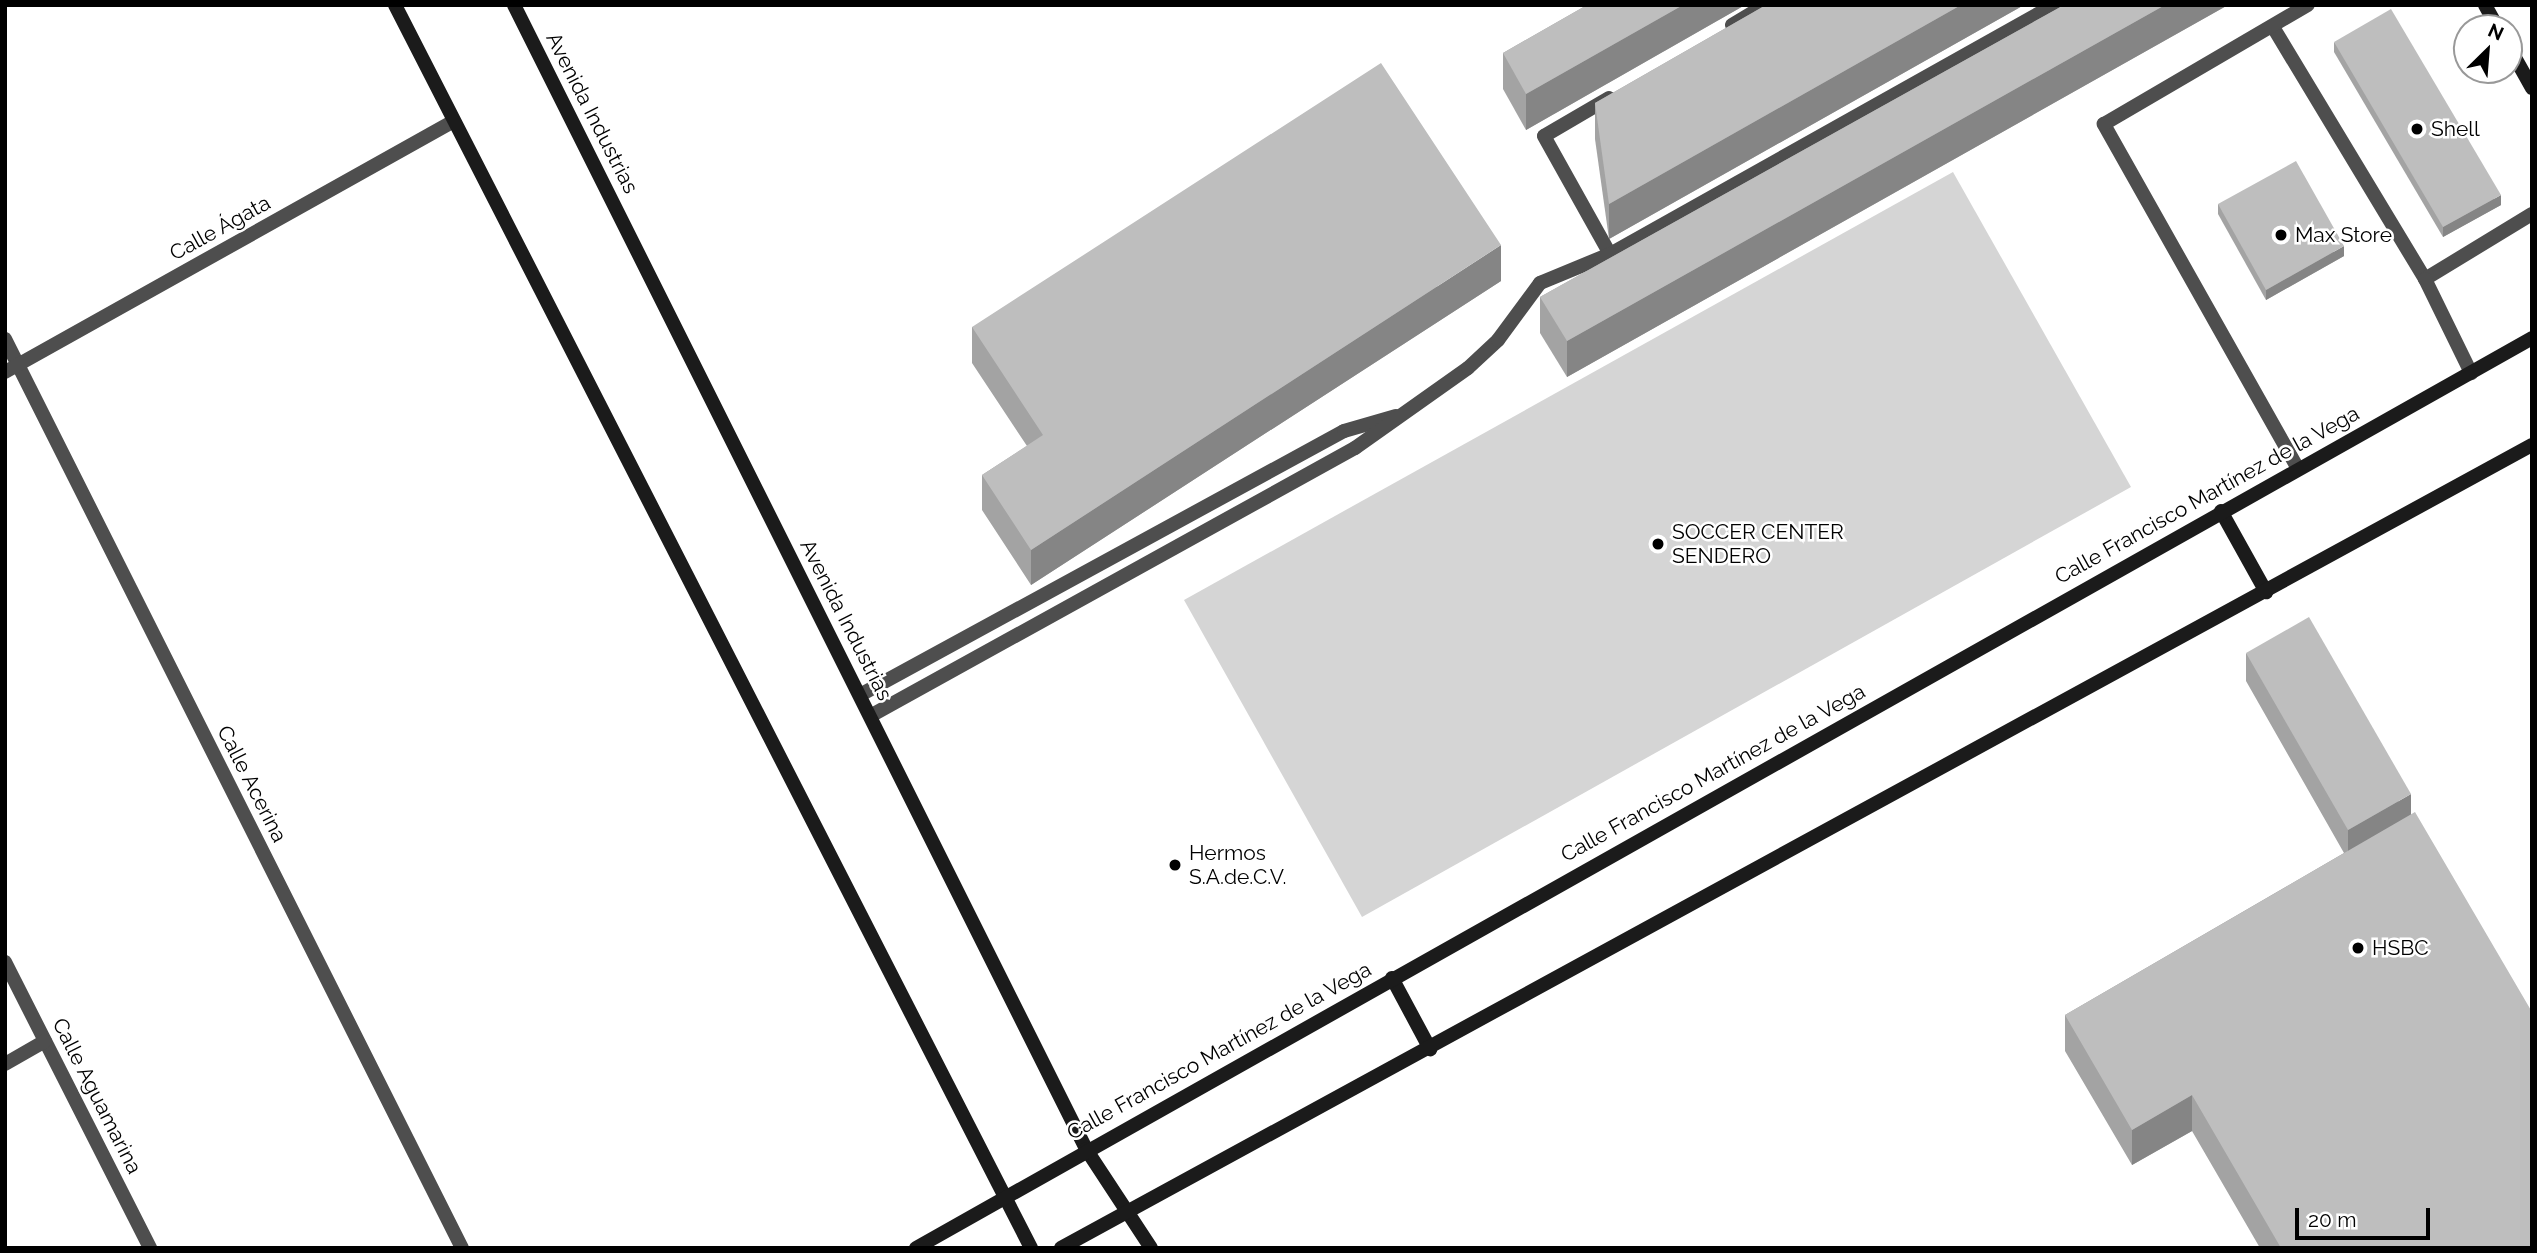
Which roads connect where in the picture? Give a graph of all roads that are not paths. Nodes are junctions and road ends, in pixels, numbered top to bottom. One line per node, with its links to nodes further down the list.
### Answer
1 (395, 5): 11 (main road)
2 (514, 5): 24 (main road, Avenida Industrias)
3 (1765, 5): 7 (street)
4 (2054, 5): 13 (street)
5 (2308, 5): 6 (street)
6 (2273, 27): 14 (street); 21 (street)
7 (1718, 33)
8 (2523, 72): 10 (main road)
9 (1625, 88): 13 (street)
10 (2532, 88)
11 (454, 121): 17 (street, Calle Ágata); 32 (main road)
12 (2532, 214): 14 (street)
13 (1610, 254): 19 (street)
14 (2425, 279): 18 (street)
15 (2532, 338): 18 (main road, Calle Francisco Martínez de la Vega)
16 (5, 339): 17 (street, Calle Acerina)
17 (12, 368): 35 (street, Calle Acerina)
18 (2471, 373): 21 (main road, Calle Francisco Martínez de la Vega)
19 (1396, 416): 24 (street); 25 (street)
20 (2532, 445): 23 (main road)
21 (2297, 467): 22 (main road, Calle Francisco Martínez de la Vega)
22 (2221, 510): 23 (main road); 27 (main road, Calle Francisco Martínez de la Vega)
23 (2266, 592): 29 (main road)
24 (860, 695): 25 (main road, Avenida Industrias)
25 (872, 715): 31 (main road, Avenida Industrias)
26 (5, 962): 28 (street, Calle Aguamarina)
27 (1392, 978): 29 (main road); 31 (main road, Calle Francisco Martínez de la Vega)
28 (45, 1041): 30 (street); 34 (street, Calle Aguamarina)
29 (1430, 1049): 33 (main road)
30 (5, 1063)
31 (1086, 1149): 32 (main road, Calle Francisco Martínez de la Vega); 33 (main road, Avenida Industrias)
32 (1008, 1195): 36 (main road, Calle Francisco Martínez de la Vega); 37 (main road)
33 (1133, 1212): 38 (main road); 39 (main road, Avenida Industrias)
34 (150, 1248)
35 (462, 1248)
36 (916, 1248)
37 (1031, 1248)
38 (1061, 1248)
39 (1150, 1248)

